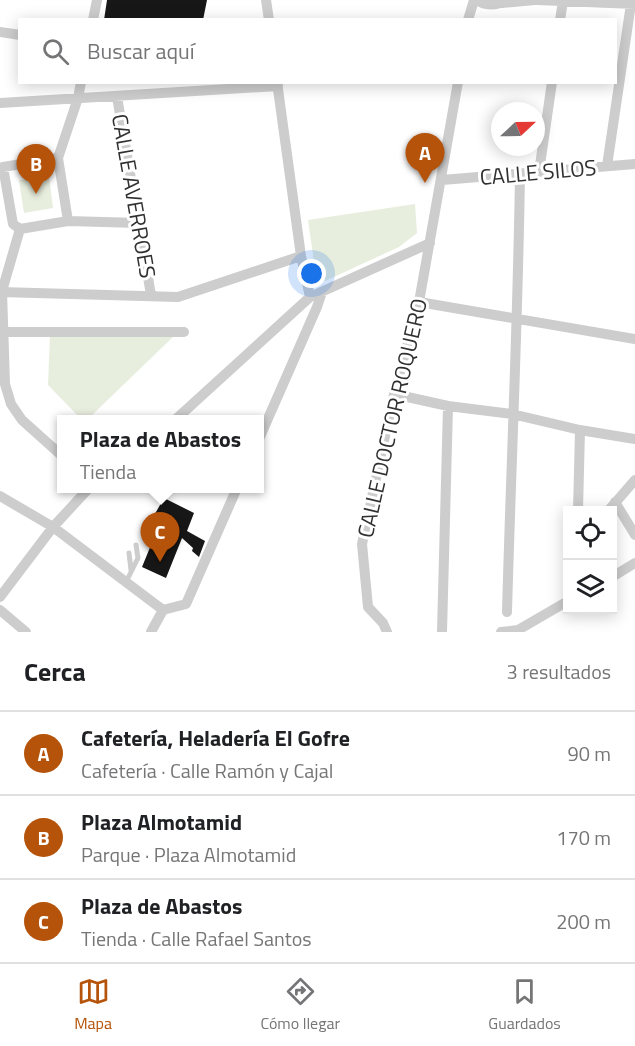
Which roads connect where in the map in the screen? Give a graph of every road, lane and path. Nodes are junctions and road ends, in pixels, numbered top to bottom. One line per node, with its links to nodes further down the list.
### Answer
1 (97, 0): 8 (street)
2 (266, 0): 9 (street)
3 (476, 0): 5 (street); 10 (street)
4 (536, 0): 5 (street); 6 (street)
5 (503, 1)
6 (563, 1): 7 (street); 11 (street)
7 (633, 4): 23 (street)
8 (93, 18)
9 (268, 18)
10 (469, 18)
11 (560, 18)
12 (0, 32): 13 (street)
13 (18, 36)
14 (81, 84): 19 (street)
15 (278, 84): 18 (street); 32 (street)
16 (458, 84): 27 (street, CALLE DOCTOR ROQUERO)
17 (552, 84): 25 (street)
18 (117, 97): 19 (street); 29 (street, CALLE AVERROES)
19 (78, 98): 20 (street); 21 (street)
20 (0, 103)
21 (58, 158): 24 (street); 28 (street)
22 (635, 164): 23 (street, CALLE SILOS)
23 (607, 166): 25 (street, CALLE SILOS)
24 (2, 167): 30 (street)
25 (539, 172): 26 (street, CALLE SILOS)
26 (520, 173): 27 (street, CALLE SILOS); 38 (street)
27 (442, 180): 31 (street, CALLE DOCTOR ROQUERO)
28 (68, 221): 29 (street); 30 (street)
29 (139, 223): 35 (street, CALLE AVERROES)
30 (20, 229): 33 (street)
31 (430, 243): 34 (street); 37 (street, CALLE DOCTOR ROQUERO)
32 (301, 256): 35 (street); 36 (street)
33 (1, 292): 35 (street); 39 (street)
34 (322, 292): 36 (street); 46 (street)
35 (151, 295)
36 (310, 297): 45 (street)
37 (419, 302): 38 (street); 42 (street, CALLE DOCTOR ROQUERO)
38 (518, 318): 41 (street); 44 (street)
39 (4, 332): 40 (street); 49 (street)
40 (184, 332)
41 (635, 339)
42 (394, 394): 43 (street); 70 (street, CALLE DOCTOR ROQUERO)
43 (448, 406): 44 (street); 73 (street)
44 (513, 414): 47 (street); 69 (street)
45 (180, 415)
46 (264, 428)
47 (580, 430): 48 (street); 54 (street)
48 (635, 439)
49 (57, 451)
50 (635, 480): 55 (street)
51 (85, 493): 57 (street)
52 (235, 493): 68 (street)
53 (0, 496): 57 (street)
54 (578, 506)
55 (612, 506)
56 (617, 512): 58 (street)
57 (52, 527): 64 (street); 65 (street)
58 (635, 535)
59 (136, 545): 62 (lane)
60 (129, 552): 62 (lane)
61 (635, 563): 63 (street)
62 (131, 570): 64 (lane)
63 (617, 574)
64 (126, 582): 68 (street)
65 (0, 597)
66 (563, 604): 74 (street)
67 (0, 610): 71 (street)
68 (162, 610): 72 (street)
69 (507, 612)
70 (383, 629)
71 (27, 632)
72 (151, 632)
73 (442, 632)
74 (501, 632)

